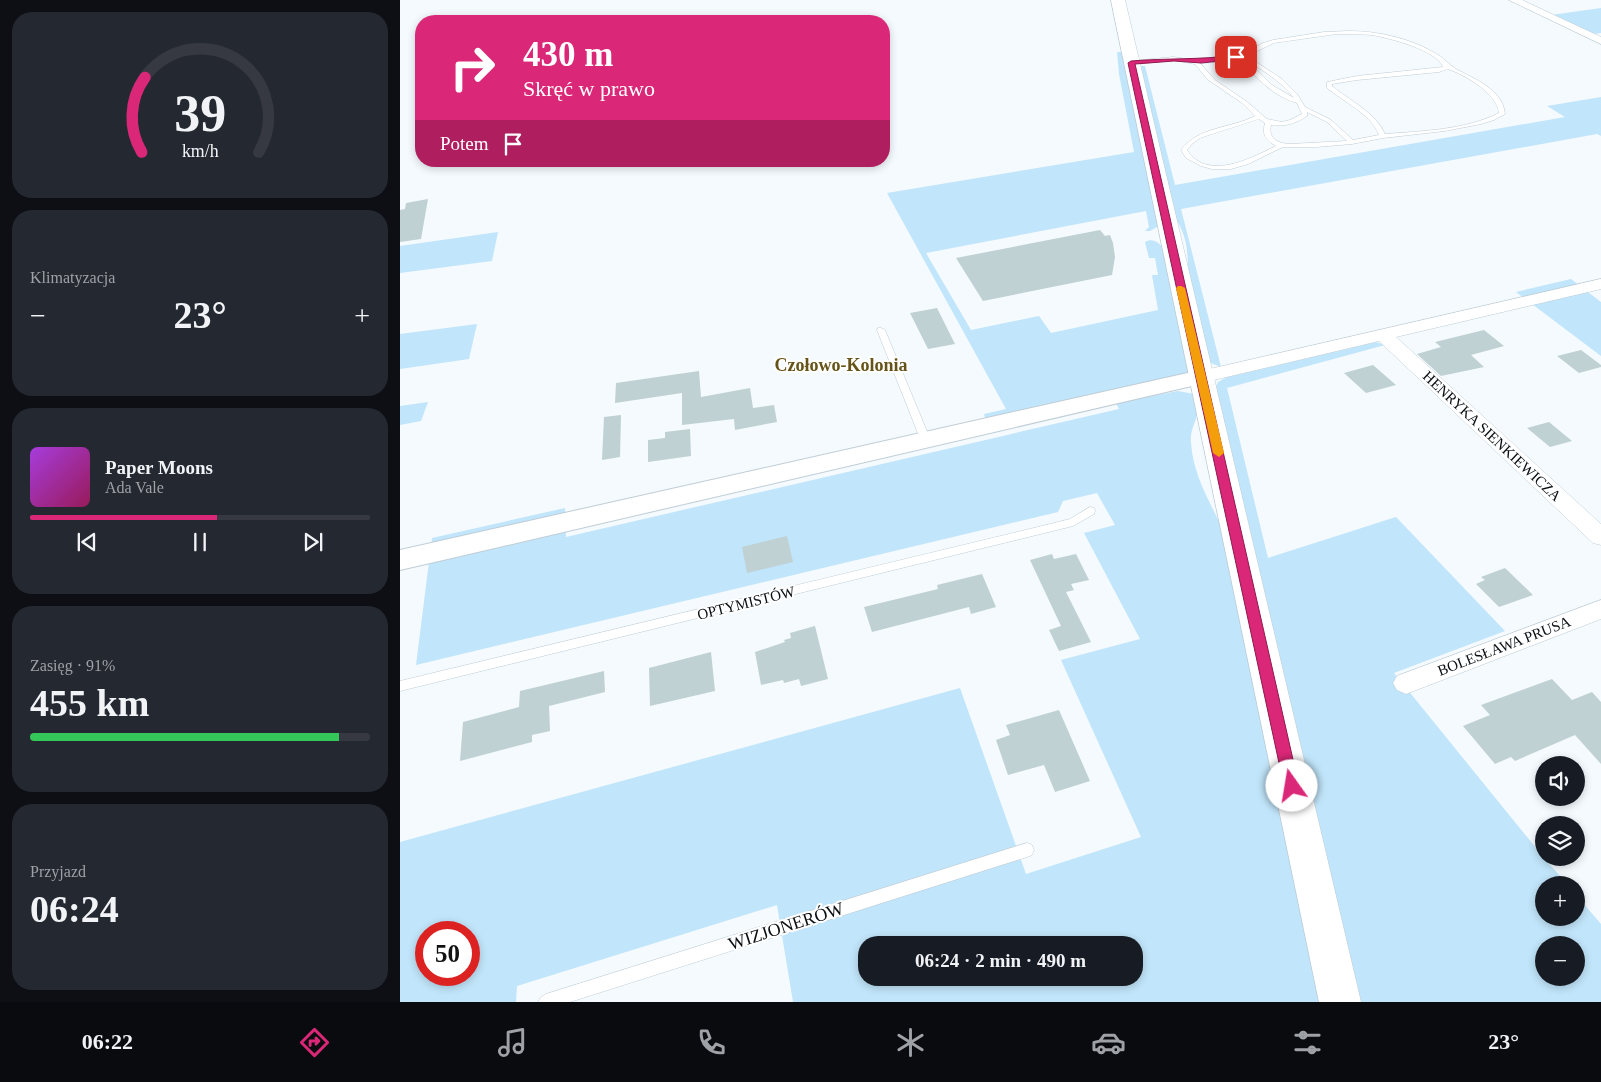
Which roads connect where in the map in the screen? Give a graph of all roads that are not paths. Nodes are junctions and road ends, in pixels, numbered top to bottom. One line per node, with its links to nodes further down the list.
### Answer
1 (1118, 0): 6 (main road)
2 (1514, 0): 3 (street)
3 (1601, 41)
4 (1242, 56): 5 (lane); 7 (lane); 8 (lane); 8 (lane)
5 (1188, 61): 6 (lane); 10 (lane)
6 (1131, 63): 18 (main road)
7 (1446, 65): 12 (lane); 12 (lane)
8 (1298, 101): 9 (lane)
9 (1304, 108): 11 (lane); 13 (lane)
10 (1260, 116): 11 (lane); 14 (lane)
11 (1268, 122): 14 (lane)
12 (1383, 136): 13 (lane)
13 (1352, 142): 14 (lane)
14 (1282, 145)
15 (1601, 284): 17 (street)
16 (881, 330): 19 (lane)
17 (1382, 334): 18 (street); 21 (street, HENRYKA SIENKIEWICZA)
18 (1201, 377): 19 (street); 28 (main road)
19 (926, 441): 22 (street)
20 (1090, 511): 25 (lane, OPTYMISTÓW)
21 (1601, 537)
22 (400, 560)
23 (1601, 609): 24 (street, BOLESŁAWA PRUSA)
24 (1406, 683)
25 (400, 686)
26 (1026, 850): 27 (lane, WIZJONERÓW)
27 (546, 1002)
28 (1340, 1002)

